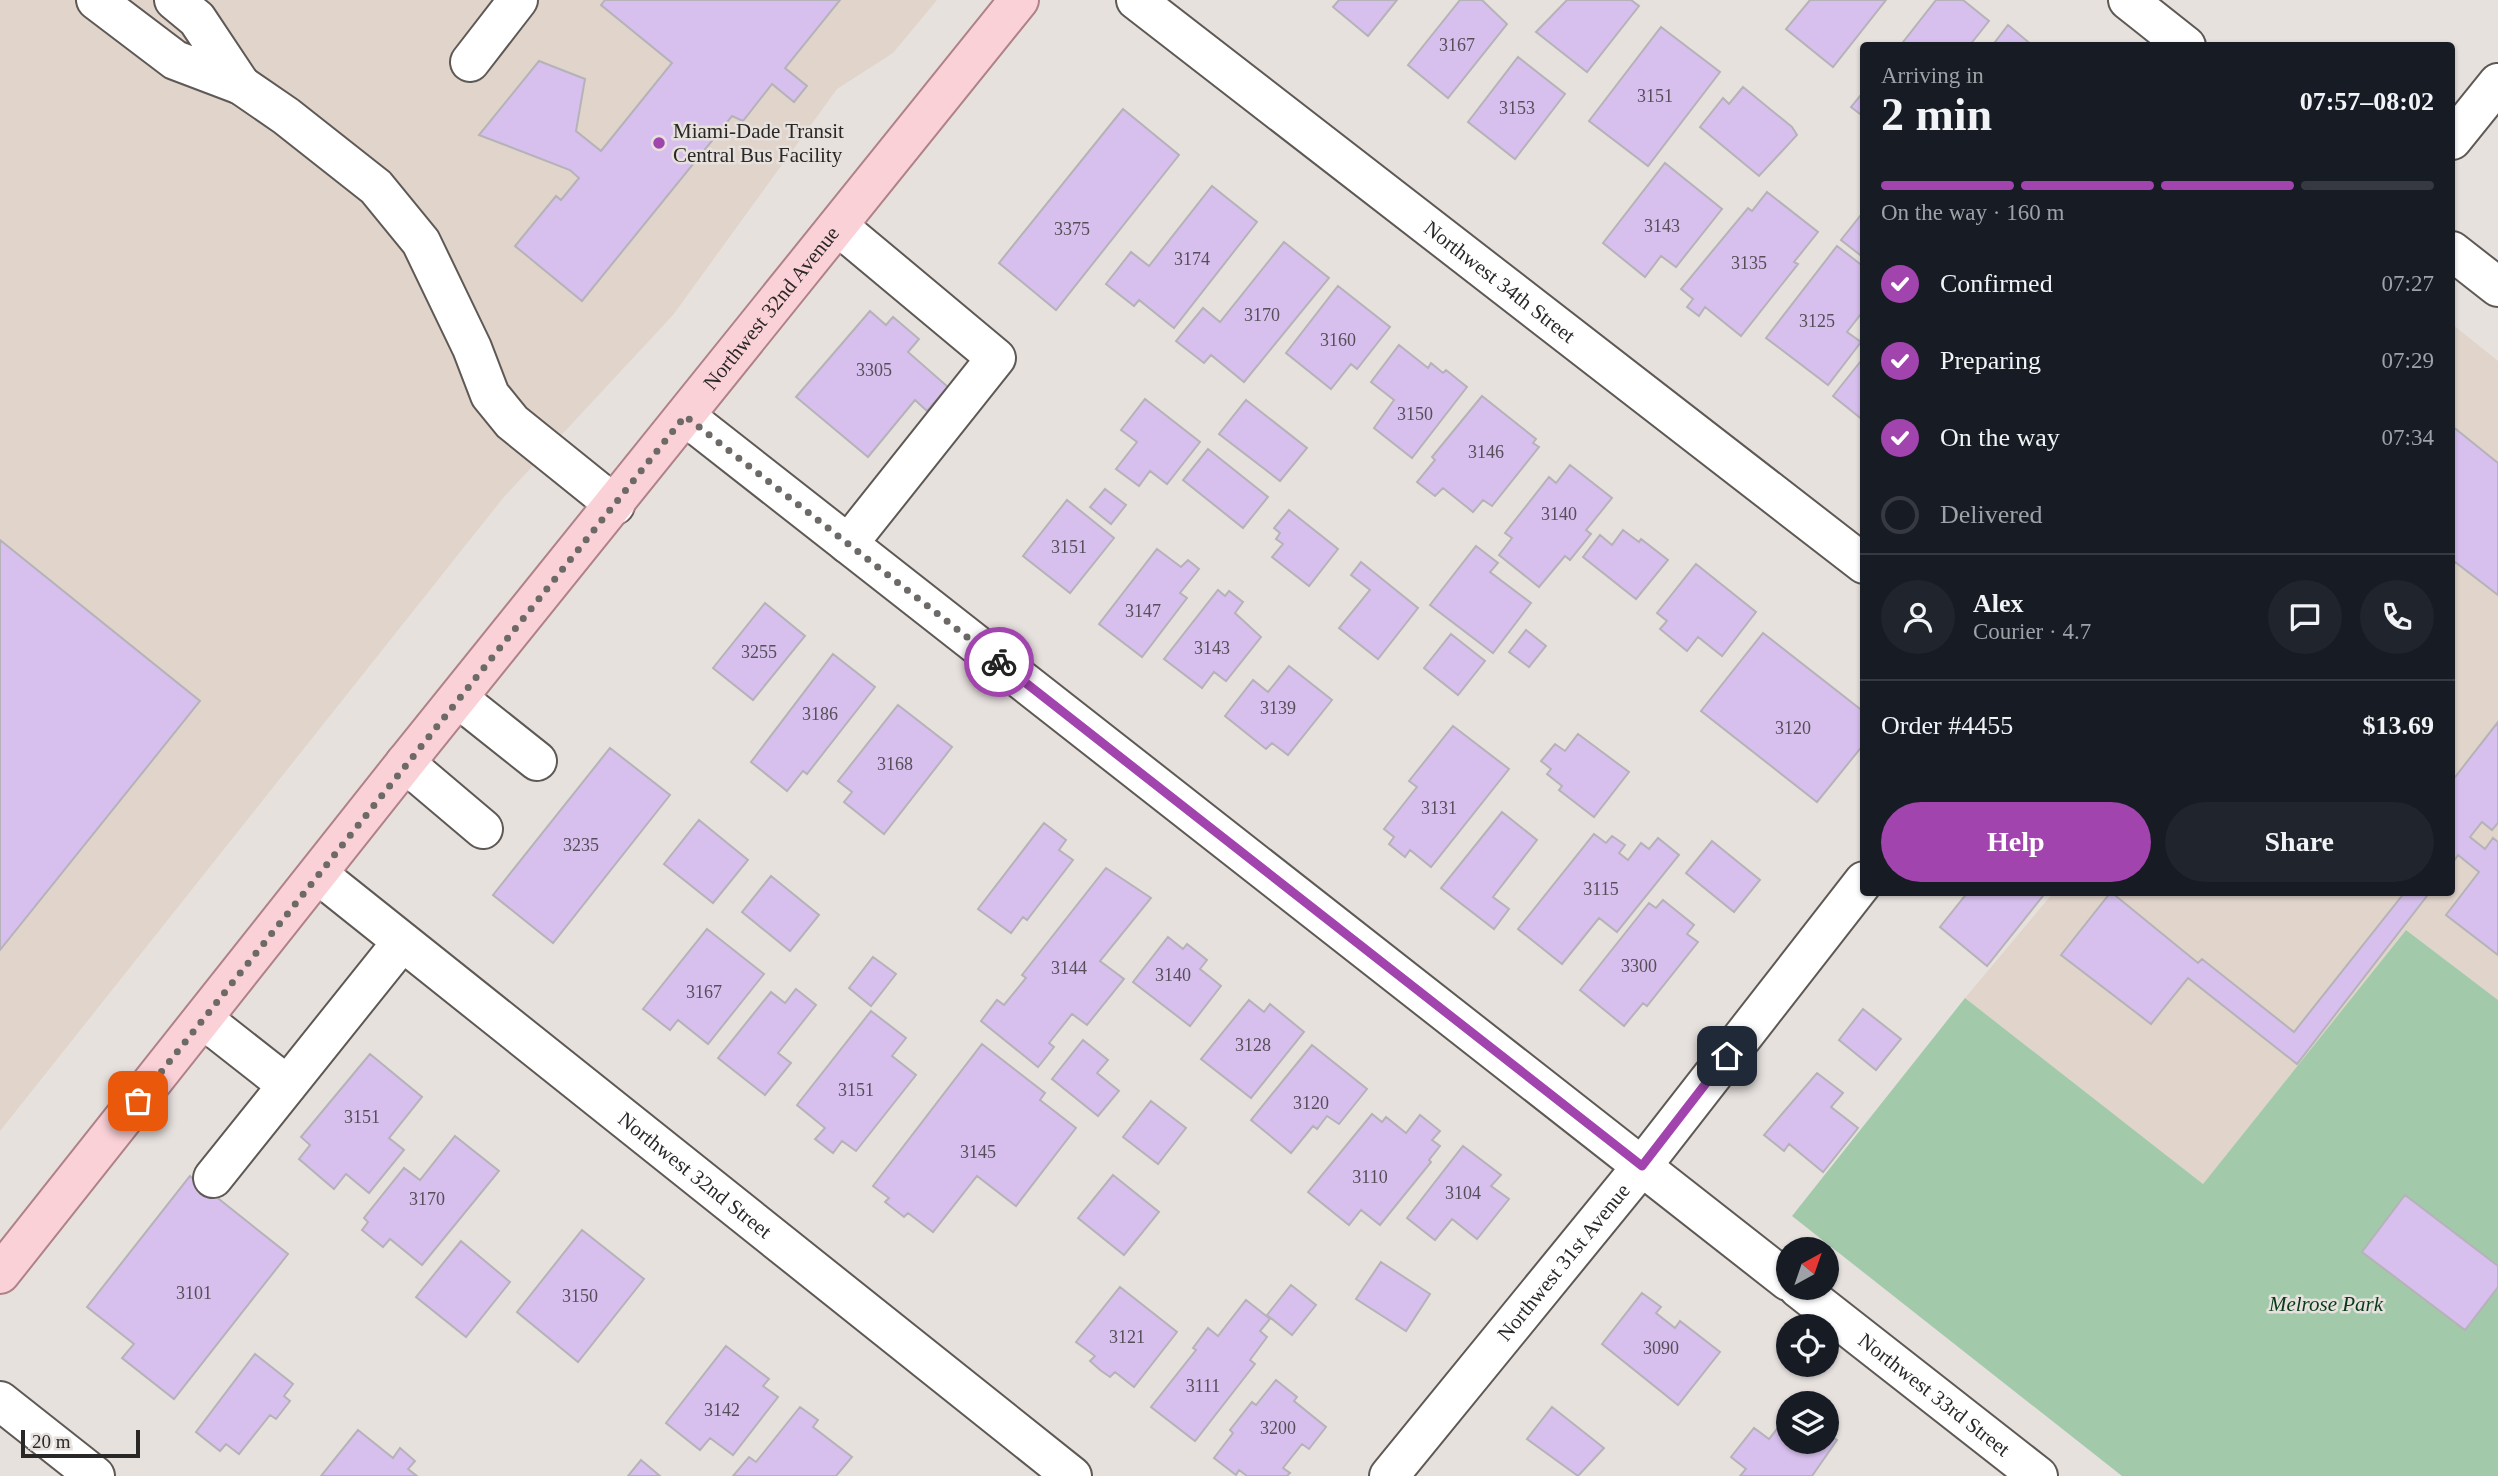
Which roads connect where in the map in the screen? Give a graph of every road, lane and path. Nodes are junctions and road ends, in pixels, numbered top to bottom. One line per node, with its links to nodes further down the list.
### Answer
1 (96, 0): 10 (street)
2 (174, 0): 10 (street)
3 (518, 0): 8 (street)
4 (1019, 0): 12 (main road, Northwest 32nd Avenue)
5 (2127, 0): 7 (street)
6 (1153, 5): 18 (street, Northwest 34th Street)
7 (2181, 42)
8 (470, 62)
9 (2498, 83): 11 (street)
10 (241, 85): 16 (street)
11 (2455, 136)
12 (838, 226): 15 (main road, Northwest 32nd Avenue); 17 (street)
13 (2455, 253): 14 (street)
14 (2498, 287)
15 (685, 416): 16 (main road, Northwest 32nd Avenue); 17 (street)
16 (615, 505): 19 (main road, Northwest 32nd Avenue)
17 (848, 544): 28 (street)
18 (1860, 562)
19 (459, 699): 20 (street); 21 (main road, Northwest 32nd Avenue)
20 (537, 761)
21 (405, 763): 22 (street); 23 (main road, Northwest 32nd Avenue)
22 (483, 829)
23 (319, 875): 25 (street, Northwest 32nd Street); 26 (main road, Northwest 32nd Avenue)
24 (1860, 886): 28 (street, Northwest 31st Avenue)
25 (402, 942): 27 (street); 35 (street, Northwest 32nd Street)
26 (203, 1019): 27 (street); 31 (main road, Northwest 32nd Avenue)
27 (287, 1085): 29 (street)
28 (1642, 1166): 30 (street); 36 (street, Northwest 31st Avenue)
29 (212, 1178)
30 (1776, 1272)
31 (0, 1274)
32 (1813, 1300): 37 (street, Northwest 33rd Street)
33 (0, 1401): 34 (street)
34 (95, 1476)
35 (1072, 1476)
36 (1390, 1476)
37 (2038, 1476)

